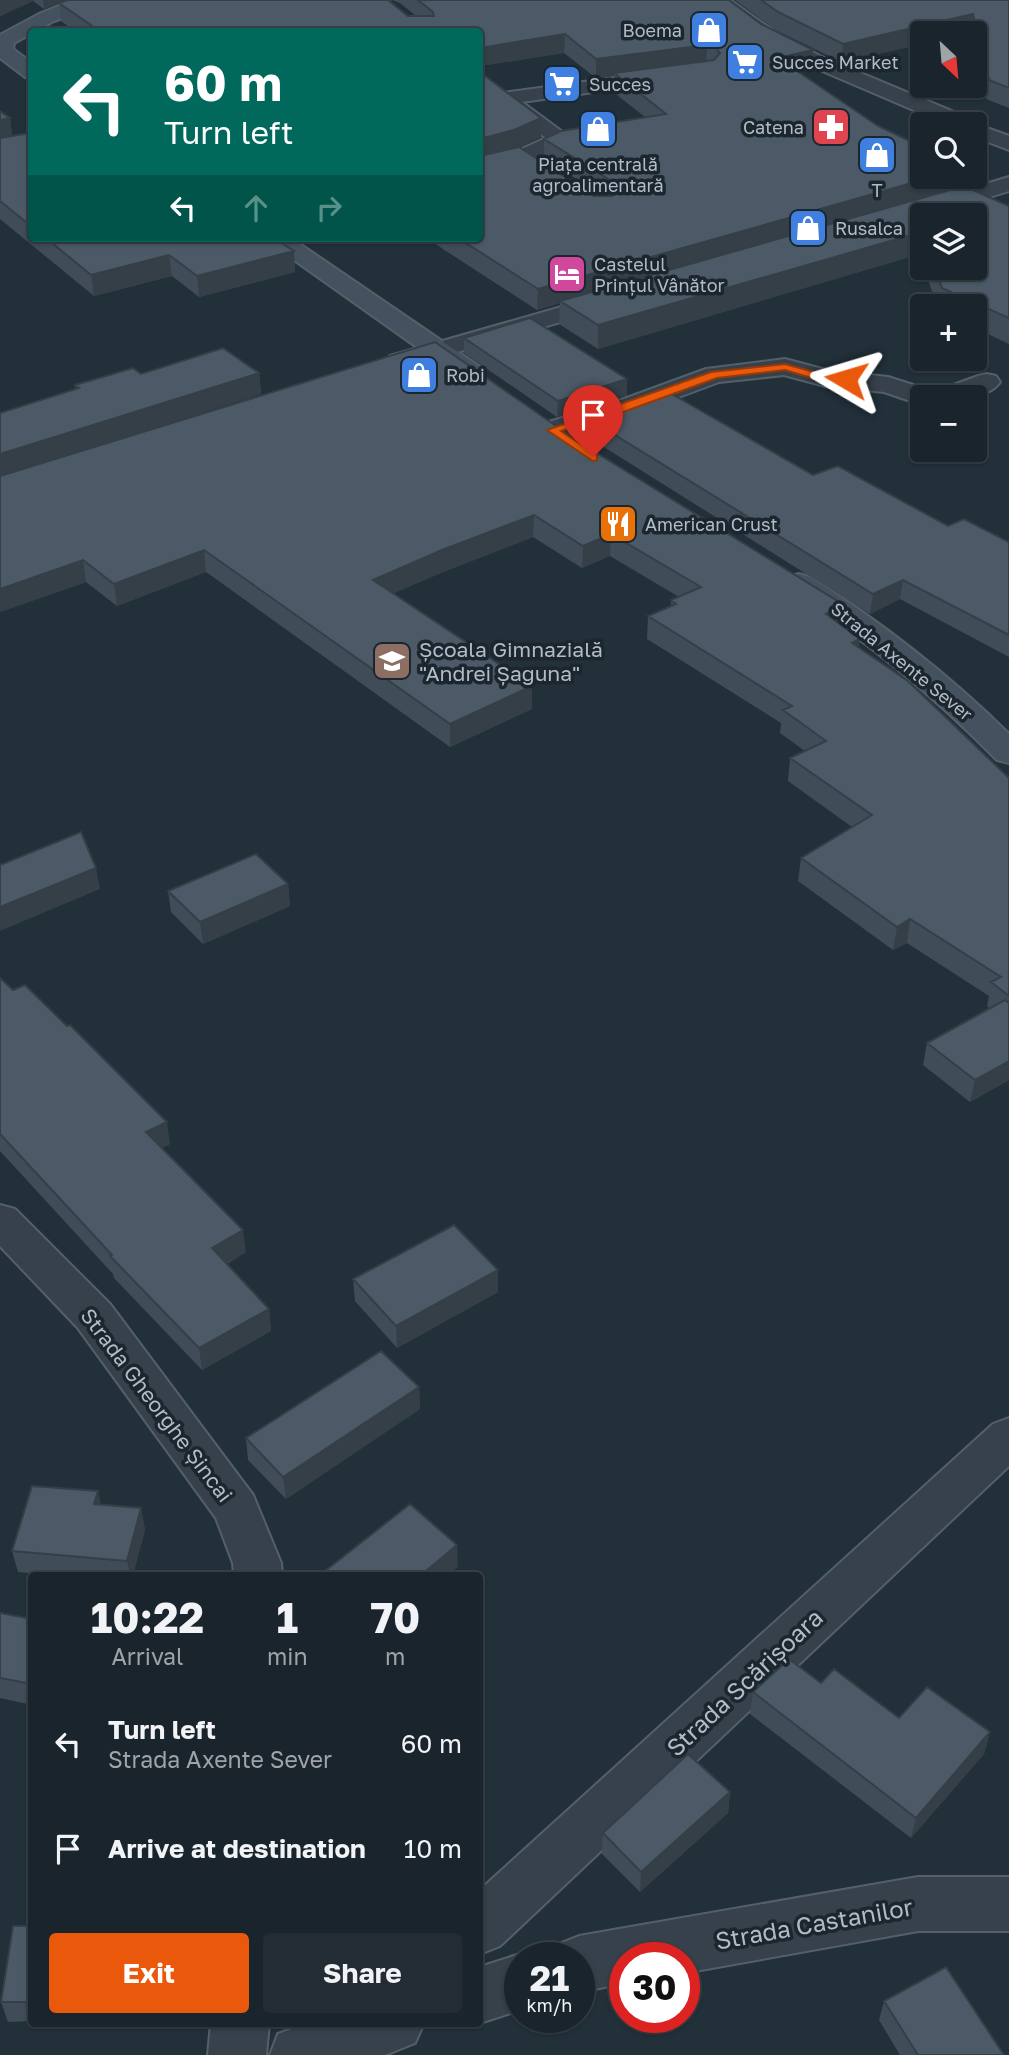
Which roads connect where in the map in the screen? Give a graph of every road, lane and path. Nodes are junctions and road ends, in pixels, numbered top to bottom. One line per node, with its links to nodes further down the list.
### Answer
1 (94, 0): 3 (main road)
2 (718, 0): 8 (street)
3 (2, 51): 4 (main road)
4 (28, 70)
5 (679, 76): 6 (street)
6 (509, 102): 7 (street); 11 (street)
7 (483, 106)
8 (935, 112)
9 (987, 134): 10 (street)
10 (1009, 144)
11 (522, 158): 12 (street); 13 (street)
12 (483, 166)
13 (545, 172)
14 (1009, 184): 15 (street)
15 (908, 214)
16 (281, 242): 18 (main road)
17 (632, 294): 18 (street)
18 (437, 349): 19 (street); 22 (main road)
19 (375, 368)
20 (987, 382): 21 (street)
21 (979, 385)
22 (489, 386)
23 (910, 393): 24 (street)
24 (542, 422): 25 (main road)
25 (584, 451)
26 (776, 569): 27 (main road, Strada Axente Sever)
27 (1009, 753)
28 (0, 1220): 30 (street, Strada Gheorghe Șincai)
29 (1009, 1437): 32 (street, Strada Scărișoara)
30 (258, 1572)
31 (1009, 1904): 33 (street, Strada Castanilor)
32 (483, 1924)
33 (595, 1961)
34 (504, 1987): 35 (street)
35 (483, 1994)
36 (240, 2027): 38 (street)
37 (376, 2027): 39 (street)
38 (237, 2055)
39 (299, 2055)

